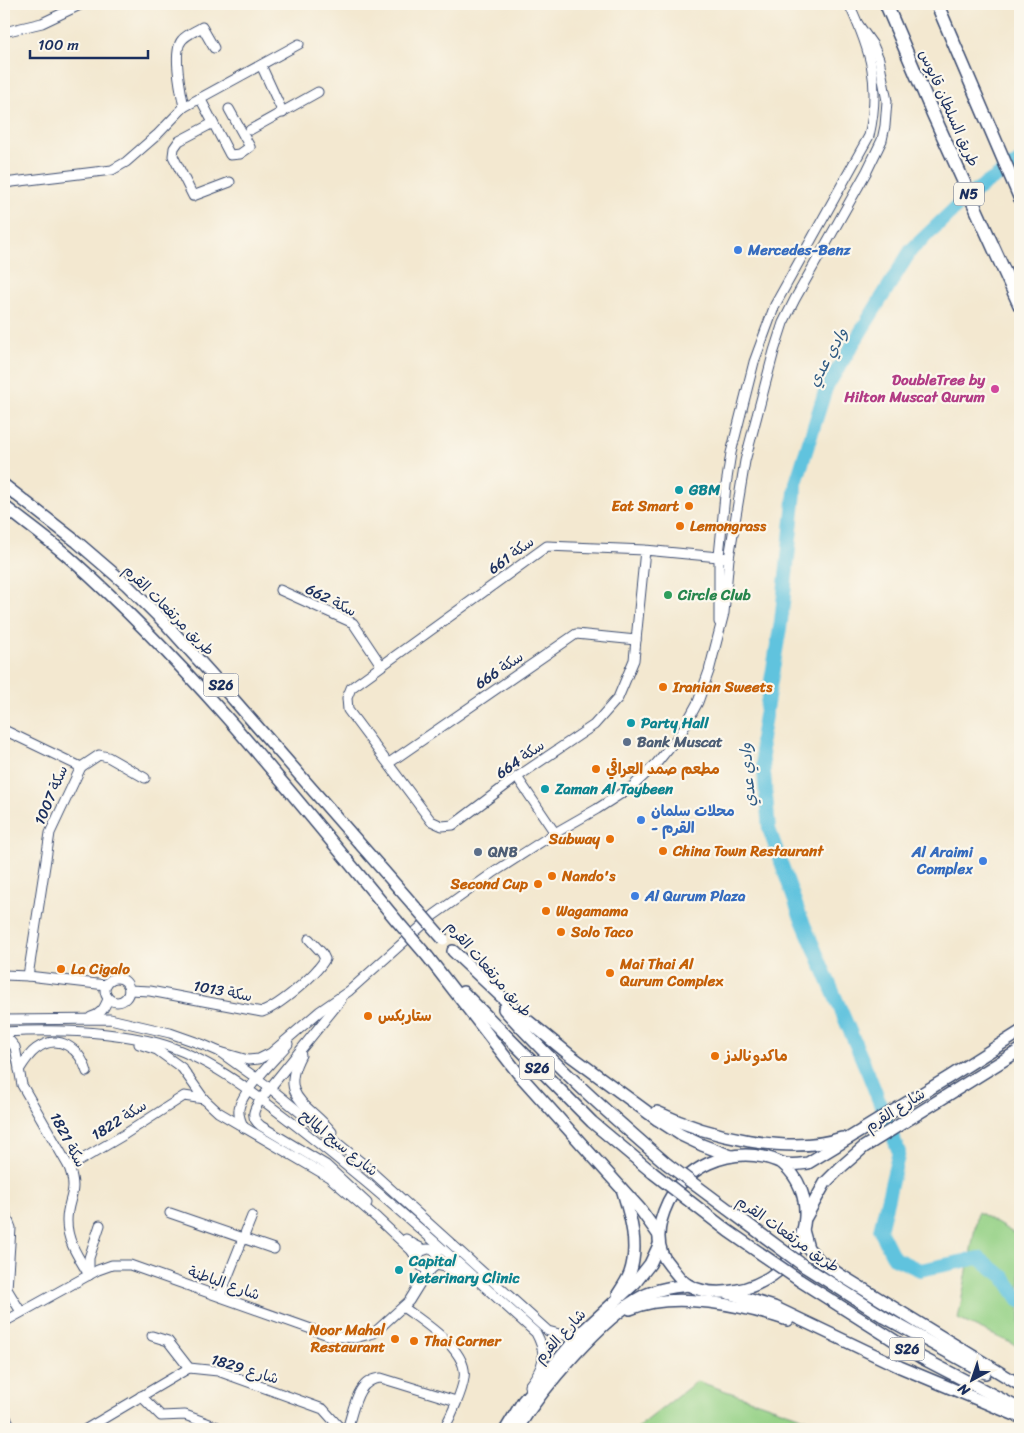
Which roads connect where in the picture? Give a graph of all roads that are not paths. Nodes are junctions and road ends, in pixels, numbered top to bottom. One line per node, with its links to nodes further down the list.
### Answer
1 (82, 4): 6 (street)
2 (849, 4): 5 (street)
3 (886, 4): 22 (highway, طريق السلطان قابوس / N5)
4 (936, 4): 17 (highway, طريق السلطان قابوس)
5 (858, 24): 26 (street); 26 (street)
6 (4, 32)
7 (299, 44): 9 (street)
8 (214, 48): 12 (street)
9 (261, 65): 11 (street); 14 (street)
10 (318, 92): 14 (street)
11 (200, 98): 12 (street); 15 (street)
12 (184, 107): 19 (street)
13 (229, 109): 15 (street)
14 (283, 112): 16 (street)
15 (213, 123): 18 (street)
16 (250, 130)
17 (992, 134): 20 (highway); 21 (highway, طريق السلطان قابوس)
18 (230, 182)
19 (4, 183)
20 (1020, 187)
21 (1020, 198)
22 (1020, 306)
23 (4, 485): 38 (main road, طريق مرتفعات القرم / S26, bridge)
24 (4, 506): 39 (main road, طريق مرتفعات القرم / S26, bridge)
25 (645, 550): 26 (street, سكة 661); 28 (street, سكة 664); 29 (street, سكة 661)
26 (724, 557): 36 (street)
27 (280, 590): 29 (street, سكة 662)
28 (636, 640): 32 (street, سكة 666); 34 (street, سكة 664)
29 (381, 665): 30 (street, سكة 661)
30 (347, 698): 32 (street, سكة 664)
31 (4, 730): 33 (street, سكة 1007)
32 (388, 762): 34 (street, سكة 664)
33 (81, 767): 35 (street); 41 (street, سكة 1007)
34 (517, 777): 36 (street)
35 (145, 778)
36 (555, 833): 44 (street)
37 (309, 939): 43 (street, سكة 1013)
38 (453, 951): 65 (main road); 103 (main road, طريق مرتفعات القرم / S26, bridge)
39 (428, 957): 75 (main road); 106 (main road, طريق مرتفعات القرم / S26, bridge)
40 (4, 975): 41 (street)
41 (28, 976): 42 (street)
42 (106, 985): 43 (street); 45 (street)
43 (129, 990): 46 (street)
44 (349, 990): 50 (street); 54 (street)
45 (108, 999): 46 (street); 47 (street)
46 (118, 1002): 49 (street)
47 (86, 1019): 48 (street, شارع سيح المالح); 49 (street, شارع سيح المالح)
48 (4, 1020)
49 (130, 1023): 58 (street, شارع سيح المالح)
50 (305, 1025): 58 (street); 62 (street)
51 (28, 1031): 53 (street, شارع سيح المالح); 55 (street, شارع سيح المالح); 56 (street)
52 (1020, 1032): 70 (main road, شارع القرم)
53 (4, 1033): 56 (street)
54 (314, 1033): 63 (street); 71 (street)
55 (108, 1034): 61 (street); 64 (street, شارع سيح المالح)
56 (15, 1047): 59 (street, سكة 1821)
57 (1020, 1050): 79 (main road, شارع القرم)
58 (220, 1052): 62 (street, شارع سيح المالح)
59 (19, 1070): 60 (street); 74 (street, سكة 1821)
60 (87, 1072)
61 (190, 1079): 66 (street); 67 (street)
62 (258, 1079): 63 (street, شارع سيح المالح); 64 (street)
63 (270, 1088): 68 (street); 71 (street, شارع سيح المالح)
64 (250, 1090): 68 (street, شارع سيح المالح); 69 (street)
65 (623, 1094): 70 (main road); 72 (main road)
66 (184, 1096): 67 (street); 74 (street, سكة 1822)
67 (204, 1099): 69 (street)
68 (261, 1099): 85 (street); 91 (street, شارع سيح المالح)
69 (245, 1129): 86 (street)
70 (856, 1134): 73 (main road, شارع القرم)
71 (347, 1150): 98 (street, شارع سيح المالح)
72 (732, 1156): 73 (main road); 83 (main road)
73 (783, 1164): 79 (main road)
74 (69, 1167): 88 (street, سكة 1821)
75 (622, 1188): 83 (main road); 95 (main road)
76 (4, 1210): 96 (street)
77 (170, 1213): 82 (street)
78 (252, 1216): 82 (street)
79 (806, 1217): 81 (main road)
80 (100, 1225): 88 (street)
81 (803, 1230): 92 (main road); 102 (main road)
82 (243, 1238): 84 (street); 93 (street)
83 (659, 1240): 90 (main road); 95 (main road, شارع القرم)
84 (274, 1249)
85 (425, 1250): 86 (street); 87 (street)
86 (419, 1263): 87 (street); 89 (street)
87 (434, 1266): 89 (street, شارع الباطنة); 91 (street)
88 (89, 1275): 93 (street, شارع الباطنة); 96 (street, شارع الباطنة)
89 (422, 1280): 94 (street, شارع الباطنة)
90 (688, 1284): 92 (main road); 95 (main road, شارع القرم)
91 (484, 1286): 107 (street, شارع سيح المالح)
92 (726, 1293): 99 (main road)
93 (220, 1296): 94 (street, شارع الباطنة)
94 (403, 1307): 105 (street)
95 (614, 1309): 98 (main road, شارع القرم); 99 (main road); 117 (main road, شارع القرم)
96 (21, 1312): 97 (street, شارع الباطنة)
97 (4, 1322)
98 (582, 1332): 107 (main road, شارع القرم)
99 (824, 1332): 109 (main road)
100 (152, 1336): 101 (street)
101 (189, 1368): 104 (street, 1829 شارع); 113 (street, 1829 شارع)
102 (1020, 1385)
103 (1020, 1391)
104 (141, 1396): 111 (street, 1829 شارع); 112 (street)
105 (456, 1401): 114 (street); 115 (street)
106 (1020, 1409)
107 (515, 1413): 116 (main road, شارع القرم)
108 (4, 1414): 110 (street)
109 (1020, 1417)
110 (12, 1429)
111 (86, 1429)
112 (223, 1429)
113 (341, 1429)
114 (348, 1429)
115 (444, 1429)
116 (506, 1429)
117 (517, 1429)

